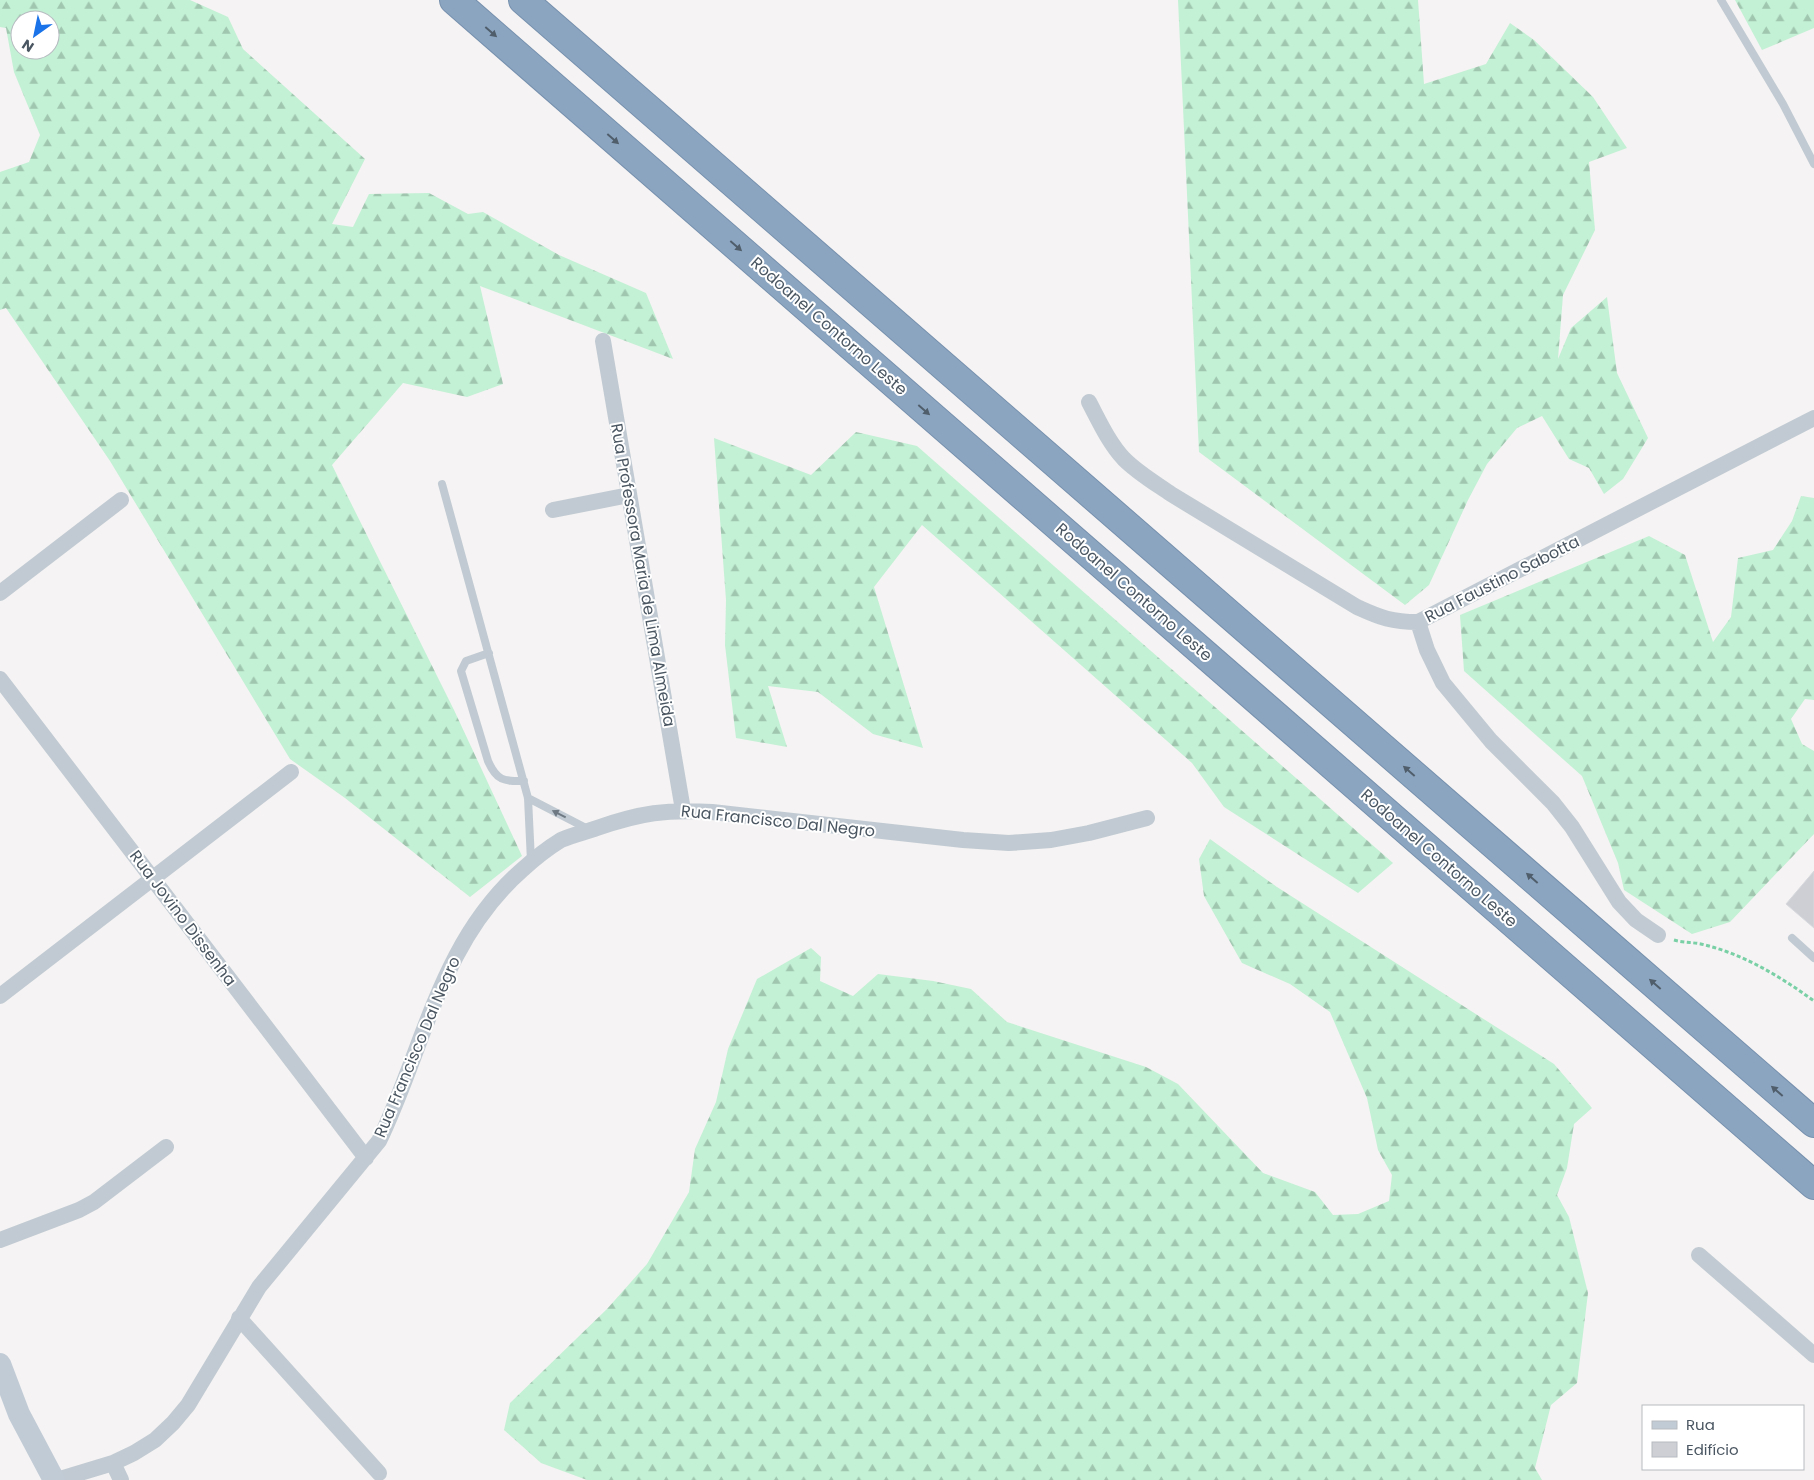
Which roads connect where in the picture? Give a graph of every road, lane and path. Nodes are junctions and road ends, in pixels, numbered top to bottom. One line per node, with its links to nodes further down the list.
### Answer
1 (454, 0): 32 (highway, Rodoanel Contorno Leste, one-way to 32)
2 (523, 0): 29 (highway, one-way to 2)
3 (1721, 0): 4 (lane)
4 (1814, 164)
5 (602, 341): 9 (street, Rua Professora Maria de Lima Almeida)
6 (1088, 402): 13 (street, Rua Faustino Sabotta)
7 (1814, 418): 13 (street, Rua Faustino Sabotta)
8 (442, 484): 14 (lane)
9 (629, 495): 11 (street); 19 (street, Rua Professora Maria de Lima Almeida)
10 (121, 500): 12 (street)
11 (553, 510)
12 (0, 593)
13 (1418, 622): 24 (street)
14 (489, 653): 17 (lane); 17 (lane)
15 (0, 679): 23 (street, Rua Jovino Dissenha)
16 (291, 772): 23 (street)
17 (524, 780): 18 (lane)
18 (528, 798): 21 (lane, one-way to 18); 22 (lane)
19 (683, 810): 20 (street, Rua Francisco Dal Negro); 21 (street, Rua Francisco Dal Negro)
20 (1147, 818)
21 (591, 830): 22 (street, Rua Francisco Dal Negro)
22 (531, 862): 31 (street, Rua Francisco Dal Negro)
23 (153, 879): 27 (street); 31 (street, Rua Jovino Dissenha)
24 (1658, 935): 28 (path)
25 (1792, 938): 26 (lane)
26 (1814, 958)
27 (0, 996)
28 (1814, 1001)
29 (1814, 1123)
30 (166, 1147): 33 (street)
31 (366, 1158): 35 (street, Rua Francisco Dal Negro)
32 (1814, 1185)
33 (0, 1240)
34 (1699, 1255): 36 (street)
35 (239, 1318): 38 (street, Rua Francisco Dal Negro); 39 (street)
36 (1814, 1355)
37 (0, 1364): 40 (street)
38 (113, 1463): 40 (street, Rua Francisco Dal Negro); 41 (street)
39 (379, 1474)
40 (56, 1480)
41 (121, 1480)

